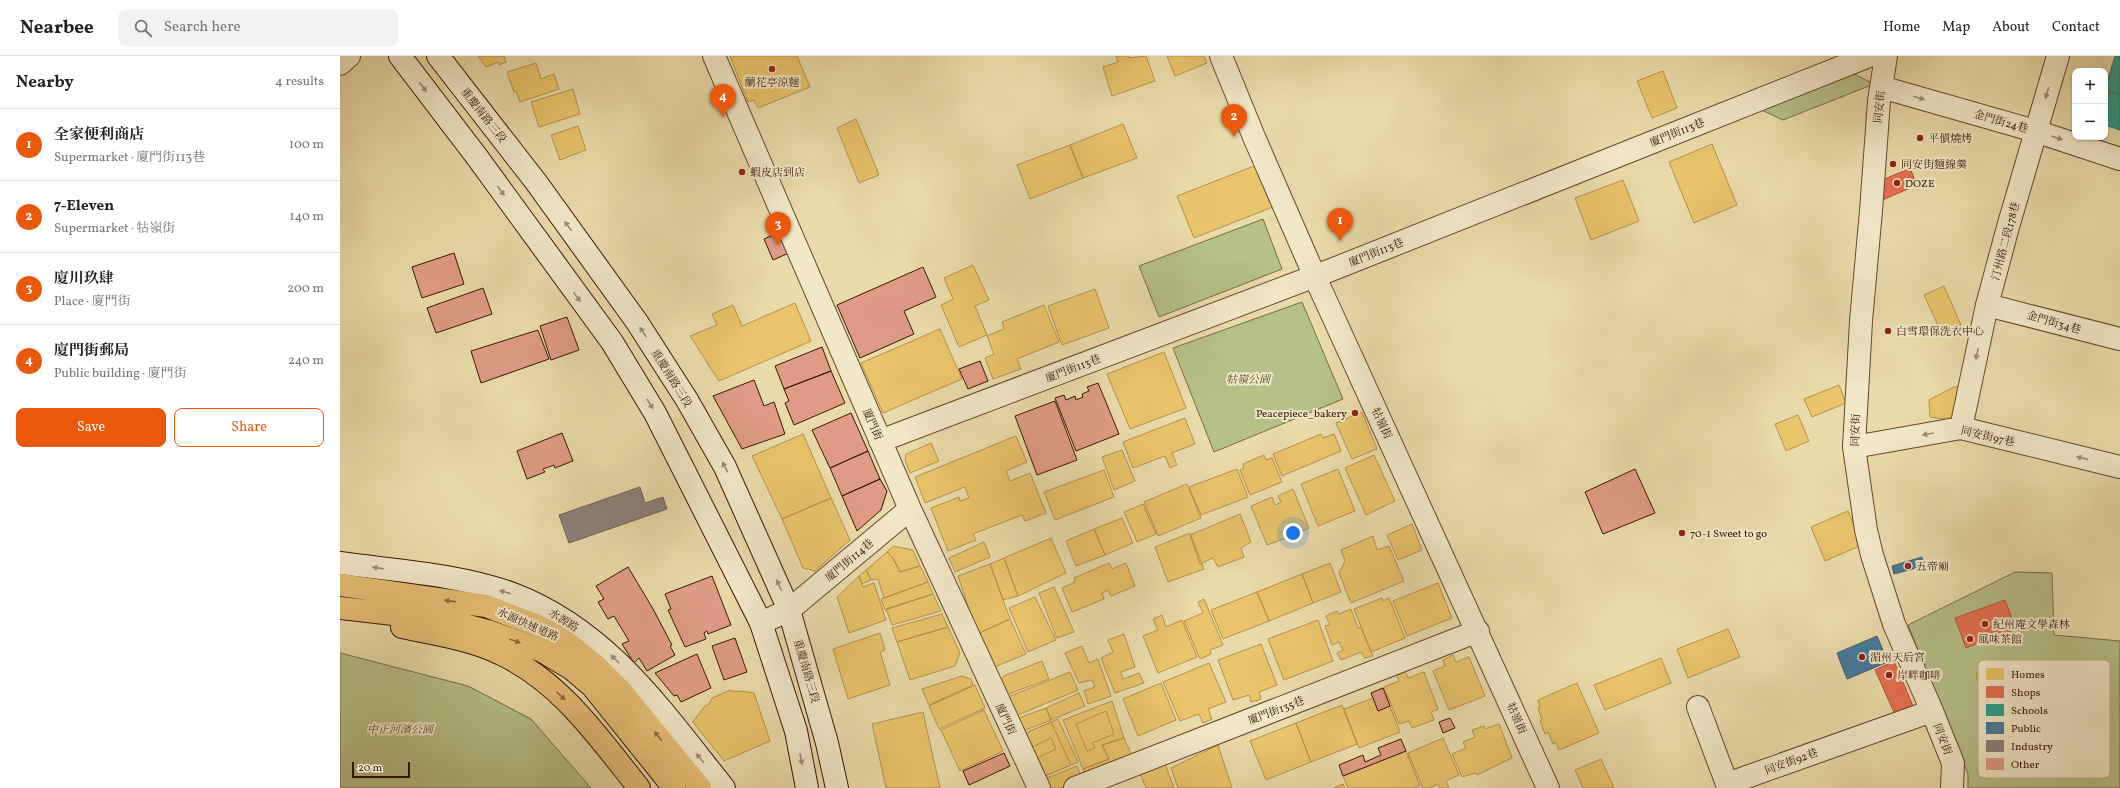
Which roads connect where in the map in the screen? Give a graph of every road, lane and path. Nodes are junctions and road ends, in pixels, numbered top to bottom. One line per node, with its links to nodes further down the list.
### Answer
1 (349, 56): 9 (street)
2 (400, 56): 26 (street, one-way to 26)
3 (438, 56): 24 (street, 重慶南路三段, one-way to 3)
4 (714, 56): 17 (street, 廈門街)
5 (1221, 56): 13 (street, 牯嶺街)
6 (1869, 56): 13 (street, 廈門街113巷)
7 (1886, 56): 10 (street, 同安街)
8 (2058, 56): 11 (street, 汀州路二段178巷, one-way to 11)
9 (340, 64)
10 (1881, 87): 11 (street, 金門街24巷, one-way to 11); 18 (street, 同安街)
11 (2035, 131): 12 (street, 金門街24巷, one-way to 12); 14 (street, 汀州路二段178巷)
12 (2120, 159)
13 (1315, 276): 17 (street, 廈門街113巷); 27 (street, 牯嶺街)
14 (1988, 304): 15 (street, 金門街34巷); 16 (street, 汀州路二段178巷, one-way to 16)
15 (2120, 339)
16 (1961, 428): 18 (street, 同安街97巷, one-way to 18); 19 (street, 同安街97巷, one-way to 16)
17 (880, 441): 20 (street, 廈門街)
18 (1854, 447): 29 (street, 同安街)
19 (2120, 467)
20 (910, 509): 24 (street, 廈門街114巷); 36 (street, 廈門街)
21 (340, 563): 33 (street, 水源路, one-way to 21)
22 (340, 585): 32 (highway, 水源快速道路, one-way to 22)
23 (340, 608): 31 (highway, 水源快速道路, one-way to 31)
24 (788, 610): 26 (street, 廈門街114巷); 35 (street, 重慶南路三段)
25 (340, 613): 30 (highway, one-way to 30)
26 (761, 623): 34 (street, one-way to 34)
27 (1478, 631): 37 (street, 廈門街135巷); 38 (street, 牯嶺街)
28 (1698, 708): 29 (street, 同安街92巷)
29 (1932, 711): 39 (street, 同安街)
30 (639, 788)
31 (674, 788)
32 (700, 788)
33 (724, 788)
34 (807, 788)
35 (837, 788)
36 (1039, 788)
37 (1075, 788)
38 (1548, 788)
39 (1952, 788)

